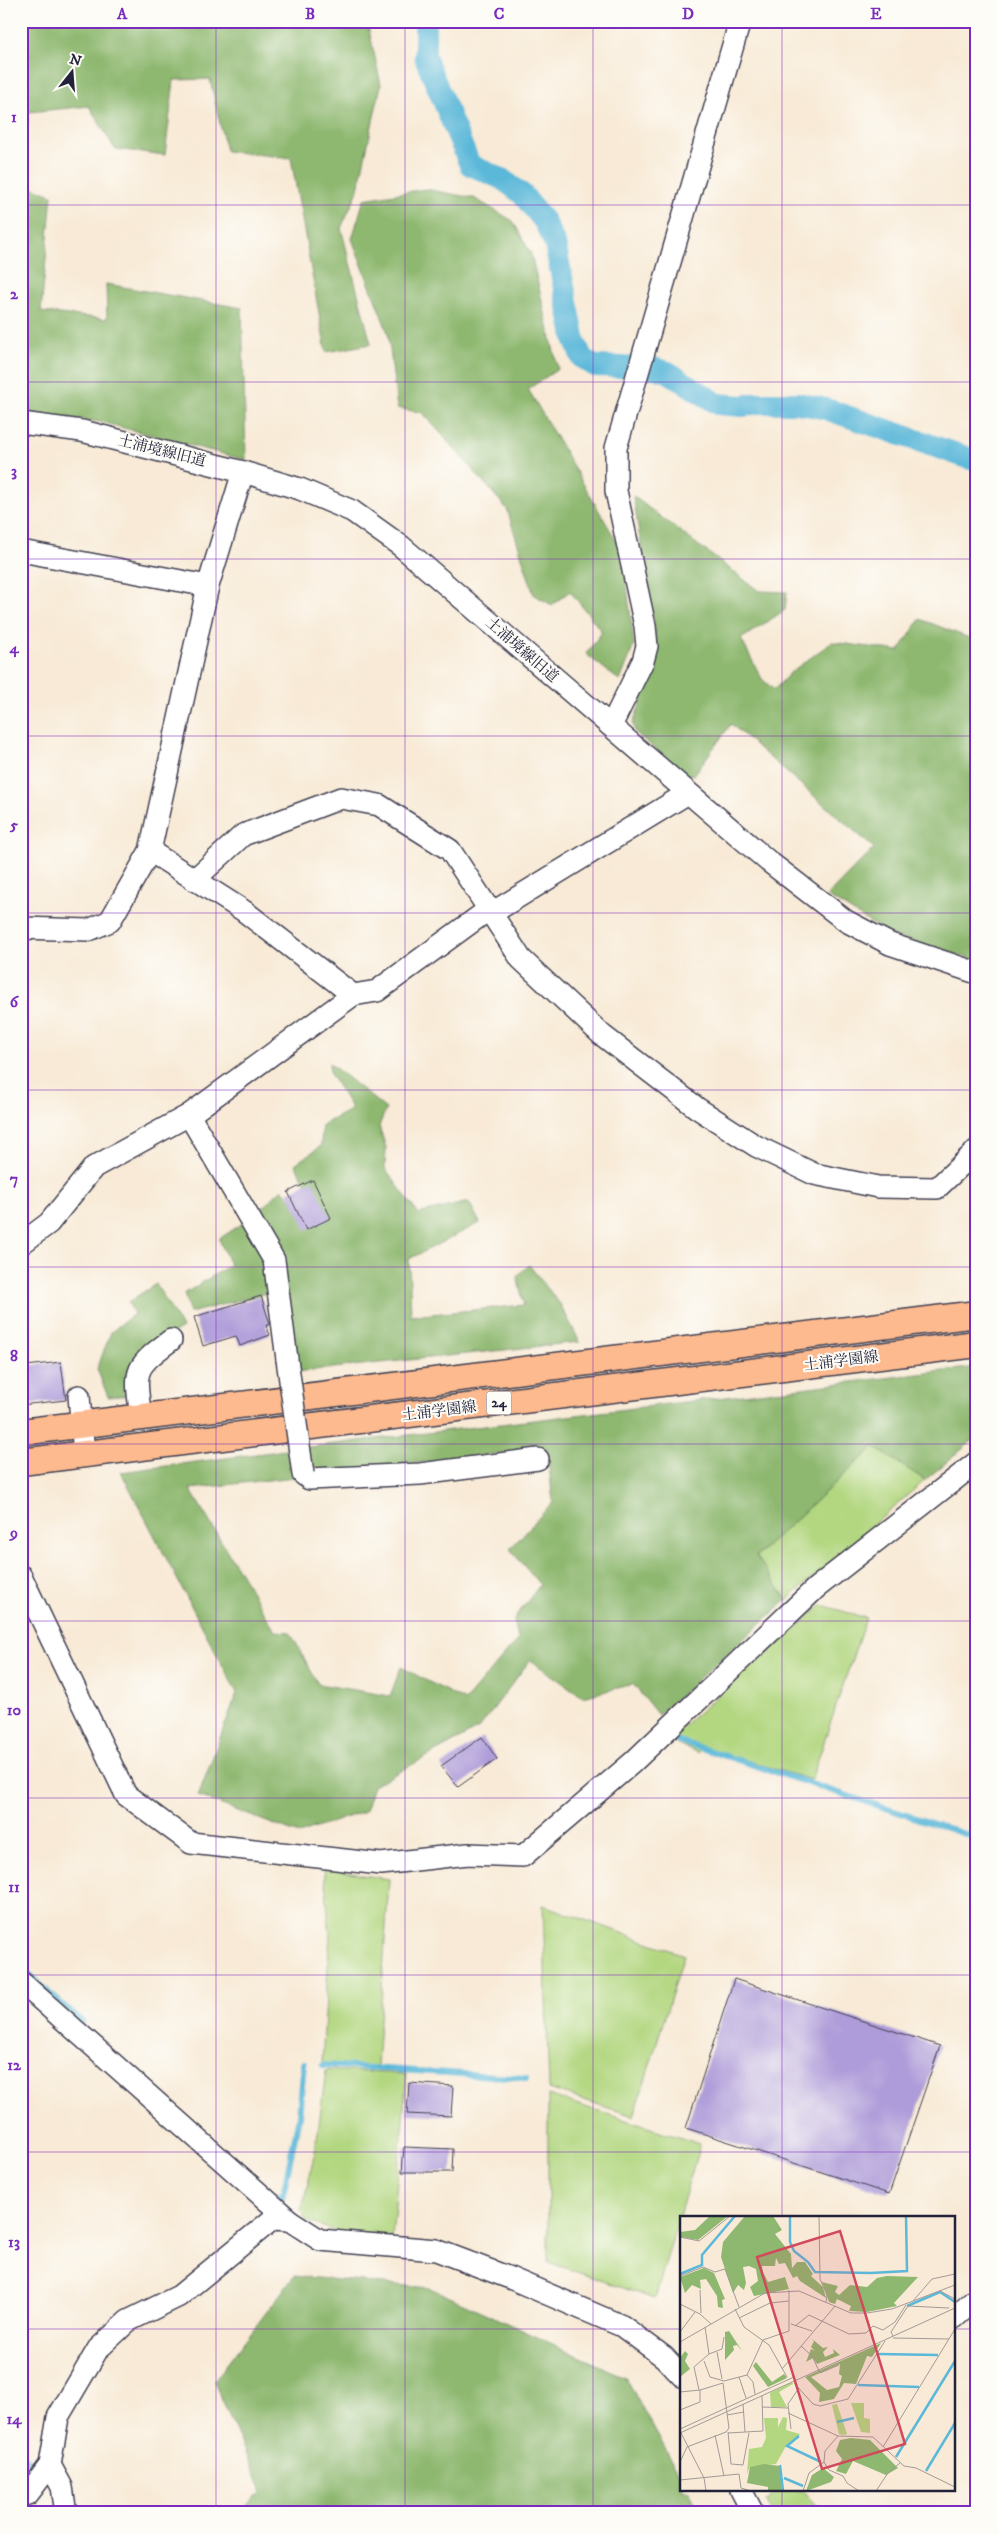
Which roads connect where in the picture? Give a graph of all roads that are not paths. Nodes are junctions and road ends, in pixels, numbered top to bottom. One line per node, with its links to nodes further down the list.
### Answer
1 (740, 21): 6 (street)
2 (21, 423): 3 (street, 土浦境線旧道)
3 (243, 472): 5 (street); 6 (street, 土浦境線旧道)
4 (21, 551): 5 (street)
5 (208, 586): 8 (street)
6 (611, 726): 7 (street, 土浦境線旧道)
7 (688, 793): 10 (street); 12 (street, 土浦境線旧道)
8 (150, 851): 9 (street); 11 (street)
9 (194, 880): 10 (street); 13 (street)
10 (488, 910): 13 (street); 15 (street)
11 (21, 928)
12 (977, 973)
13 (354, 995): 14 (street)
14 (189, 1115): 16 (street); 25 (street, bridge)
15 (977, 1150)
16 (21, 1244)
17 (977, 1314): 21 (main road, 土浦学園線 / 24)
18 (172, 1340): 21 (street)
19 (977, 1344): 24 (main road, 土浦学園線 / 24)
20 (79, 1396): 22 (street)
21 (141, 1418): 22 (main road, 土浦学園線 / 24)
22 (81, 1425): 23 (main road, 土浦学園線 / 24); 24 (street)
23 (21, 1432)
24 (84, 1454): 26 (main road, 土浦学園線 / 24)
25 (538, 1459)
26 (21, 1462)
27 (977, 1462): 28 (street)
28 (21, 1576)
29 (21, 1982): 30 (street)
30 (289, 2220): 33 (street); 34 (street)
31 (977, 2298): 32 (street)
32 (956, 2316)
33 (680, 2374)
34 (50, 2465): 35 (street); 36 (street)
35 (21, 2496)
36 (66, 2513)

